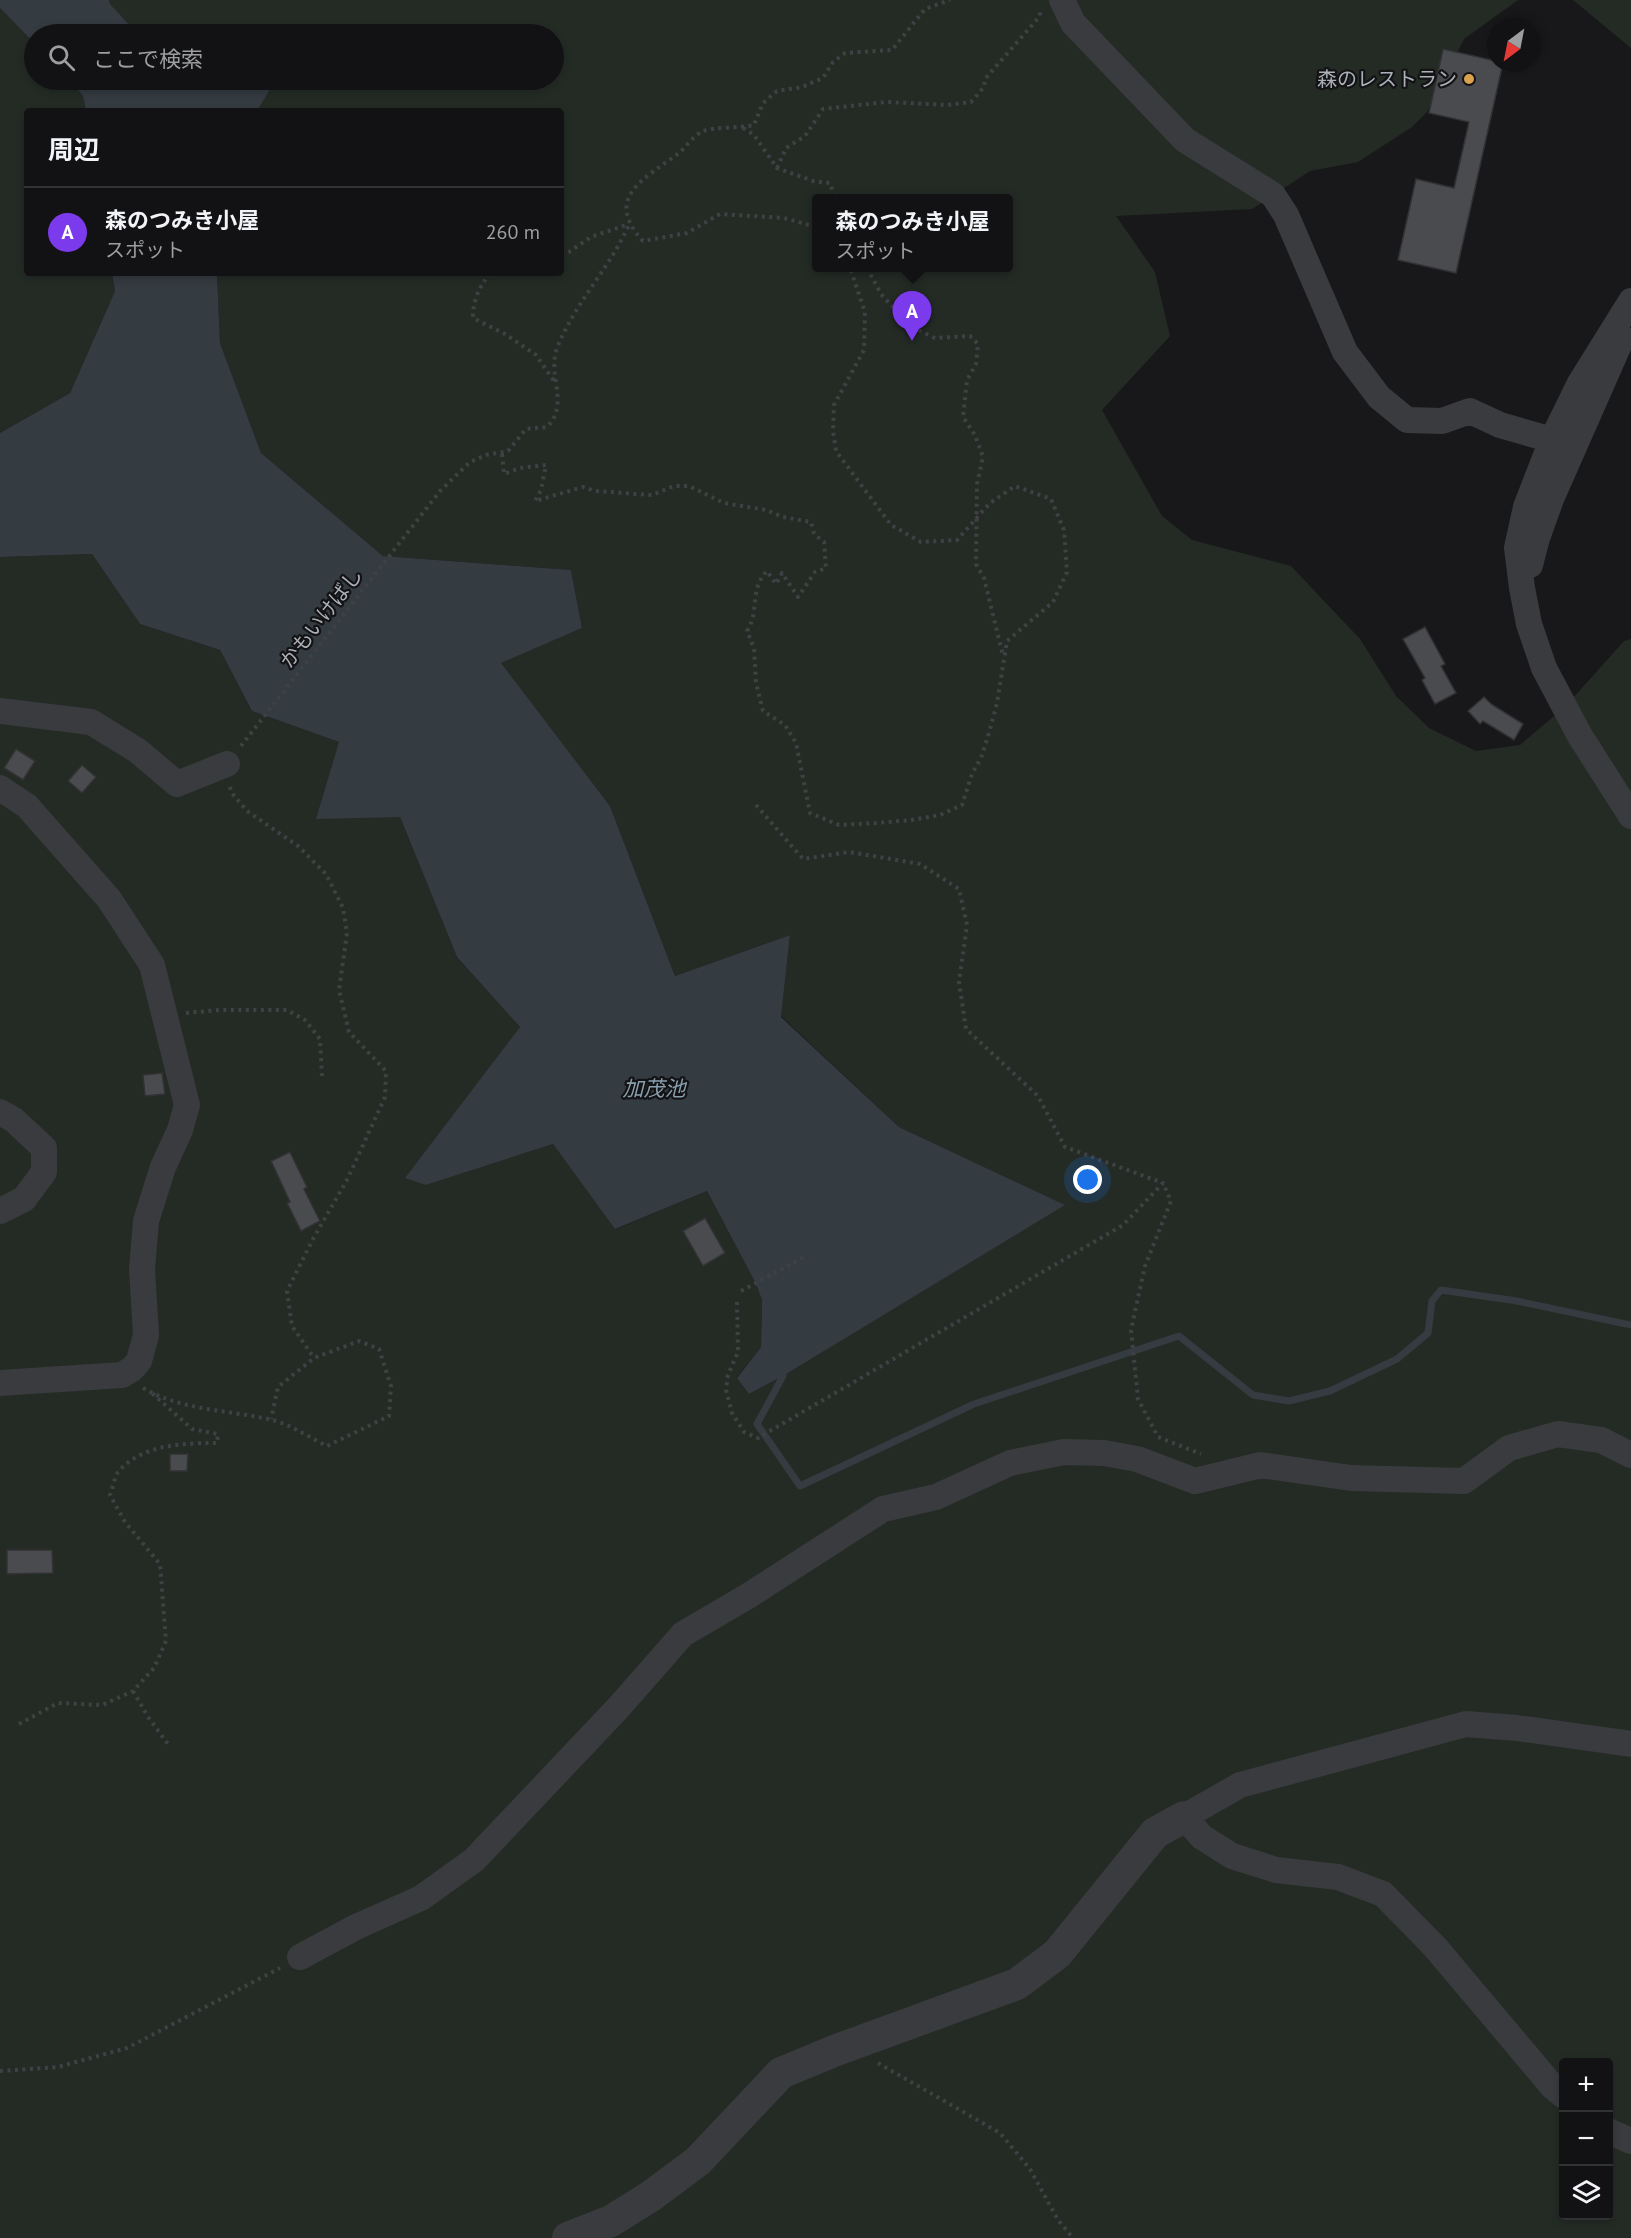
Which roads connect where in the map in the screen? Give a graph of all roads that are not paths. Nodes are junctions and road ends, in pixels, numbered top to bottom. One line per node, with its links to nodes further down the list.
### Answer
1 (1051, 4): 3 (street)
2 (1631, 303): 3 (street); 4 (street)
3 (1552, 440): 4 (street)
4 (1522, 588): 8 (street)
5 (0, 711): 6 (street)
6 (227, 764)
7 (0, 788): 11 (street)
8 (1631, 816)
9 (0, 1112): 10 (street)
10 (0, 1211)
11 (0, 1383)
12 (1631, 1455): 15 (street)
13 (1631, 1744): 14 (street)
14 (1184, 1818): 16 (street); 19 (street)
15 (300, 1957)
16 (1559, 2092)
17 (1613, 2133): 18 (street)
18 (1631, 2141)
19 (568, 2238)

